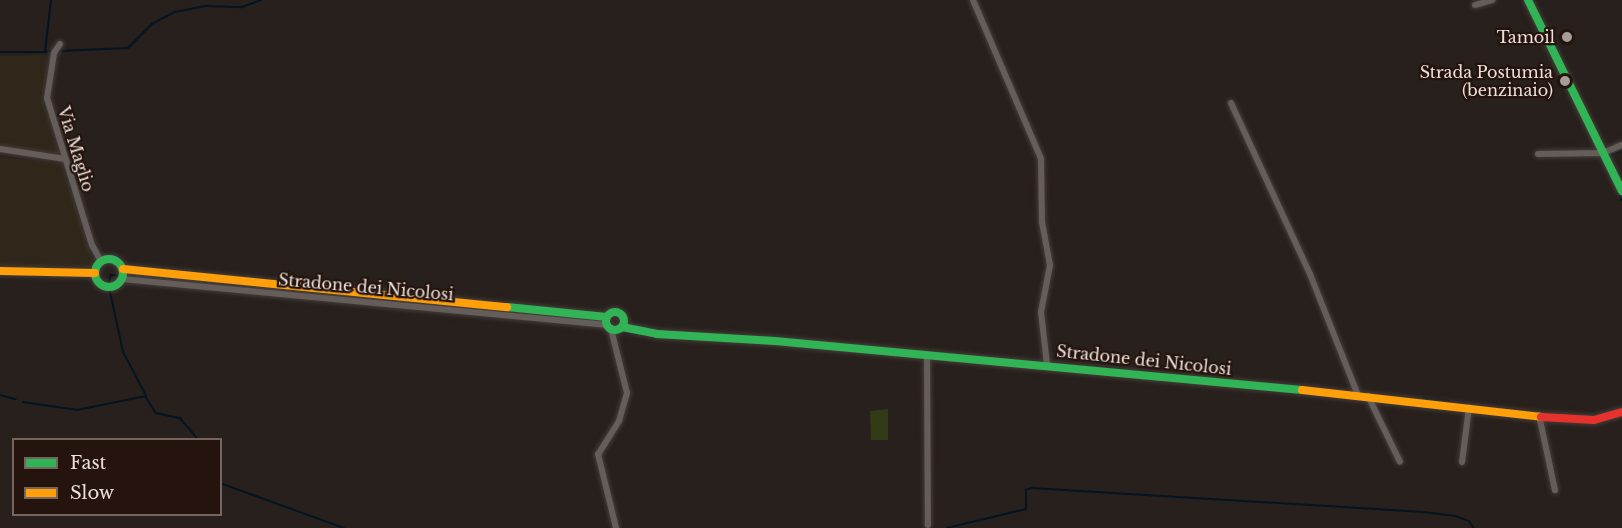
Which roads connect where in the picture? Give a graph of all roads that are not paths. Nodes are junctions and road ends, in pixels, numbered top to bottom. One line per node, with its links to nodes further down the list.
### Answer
1 (973, 0): 21 (street)
2 (1492, 0): 4 (street)
3 (1528, 0): 9 (main road)
4 (1475, 4)
5 (60, 44): 11 (street, Via Maglio)
6 (1231, 103): 22 (street)
7 (1622, 145): 9 (street)
8 (0, 149): 11 (street)
9 (1603, 153): 10 (street); 12 (main road)
10 (1538, 154)
11 (65, 159): 13 (street, Via Maglio)
12 (1622, 191)
13 (101, 261): 14 (main road, Stradone dei Nicolosi); 16 (main road)
14 (123, 269): 17 (main road); 18 (main road, Stradone dei Nicolosi)
15 (0, 271): 16 (main road)
16 (95, 273): 17 (main road, Stradone dei Nicolosi)
17 (122, 279): 18 (street, Stradone dei Nicolosi)
18 (609, 324): 19 (main road, Stradone dei Nicolosi); 19 (main road, Stradone dei Nicolosi); 31 (street)
19 (622, 327): 20 (main road, Stradone dei Nicolosi)
20 (927, 354): 21 (main road, Stradone dei Nicolosi); 30 (street)
21 (1047, 365): 22 (main road, Stradone dei Nicolosi)
22 (1358, 395): 23 (main road, Stradone dei Nicolosi)
23 (1368, 396): 24 (main road, Stradone dei Nicolosi); 27 (street)
24 (1469, 407): 26 (main road, Stradone dei Nicolosi); 28 (street)
25 (1622, 412): 26 (main road, Stradone dei Nicolosi)
26 (1539, 415): 29 (street)
27 (1400, 462)
28 (1462, 462)
29 (1555, 490)
30 (928, 525)
31 (616, 528)

